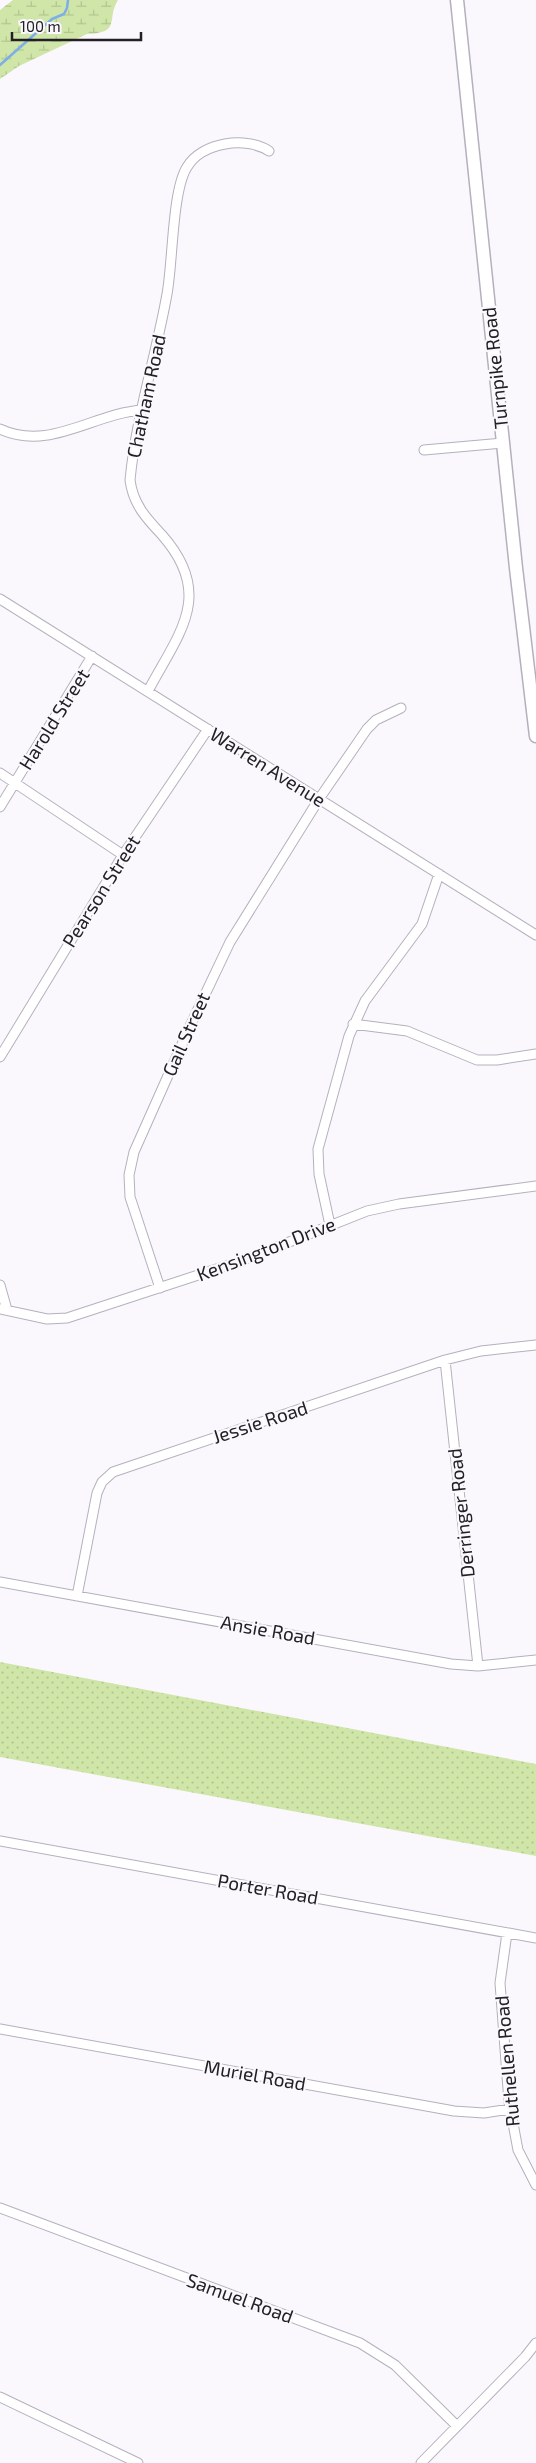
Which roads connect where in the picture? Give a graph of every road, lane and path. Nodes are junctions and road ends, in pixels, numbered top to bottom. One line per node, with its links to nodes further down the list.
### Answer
1 (457, 0): 5 (main road, Turnpike Road)
2 (269, 152): 3 (street, Chatham Road)
3 (143, 410): 4 (street); 9 (street, Chatham Road)
4 (0, 428)
5 (503, 444): 6 (street); 12 (main road, Turnpike Road)
6 (424, 450)
7 (0, 599): 8 (street, Warren Avenue)
8 (92, 656): 9 (street, Warren Avenue); 14 (street, Harold Street)
9 (148, 691): 11 (street, Warren Avenue)
10 (401, 708): 15 (street, Gail Street)
11 (208, 729): 15 (street, Warren Avenue); 17 (street, Pearson Street)
12 (536, 736)
13 (0, 773): 14 (street)
14 (14, 783): 16 (street, Harold Street); 17 (street)
15 (319, 799): 18 (street, Warren Avenue); 26 (street, Gail Street)
16 (0, 807)
17 (123, 855): 22 (street, Pearson Street)
18 (439, 874): 19 (street, Warren Avenue); 20 (street)
19 (536, 935)
20 (353, 1024): 21 (street); 24 (street)
21 (536, 1054)
22 (0, 1057)
23 (536, 1186): 24 (street, Kensington Drive)
24 (330, 1225): 26 (street, Kensington Drive)
25 (0, 1285): 27 (street)
26 (160, 1288): 27 (street, Kensington Drive)
27 (3, 1310)
28 (536, 1345): 29 (street, Jessie Road)
29 (445, 1360): 31 (street, Jessie Road); 33 (street, Derringer Road)
30 (0, 1582): 31 (street, Ansie Road)
31 (77, 1596): 33 (street, Ansie Road)
32 (536, 1660): 33 (street, Ansie Road)
33 (478, 1666)
34 (0, 1841): 35 (street, Porter Road)
35 (507, 1933): 36 (street, Porter Road); 38 (street, Ruthellen Road)
36 (536, 1938)
37 (0, 2029): 38 (street, Muriel Road)
38 (510, 2109): 39 (street, Ruthellen Road)
39 (536, 2185)
40 (0, 2208): 43 (street, Samuel Road)
41 (536, 2343): 43 (street)
42 (0, 2397): 44 (street)
43 (458, 2426): 45 (street)
44 (138, 2463)
45 (422, 2463)

